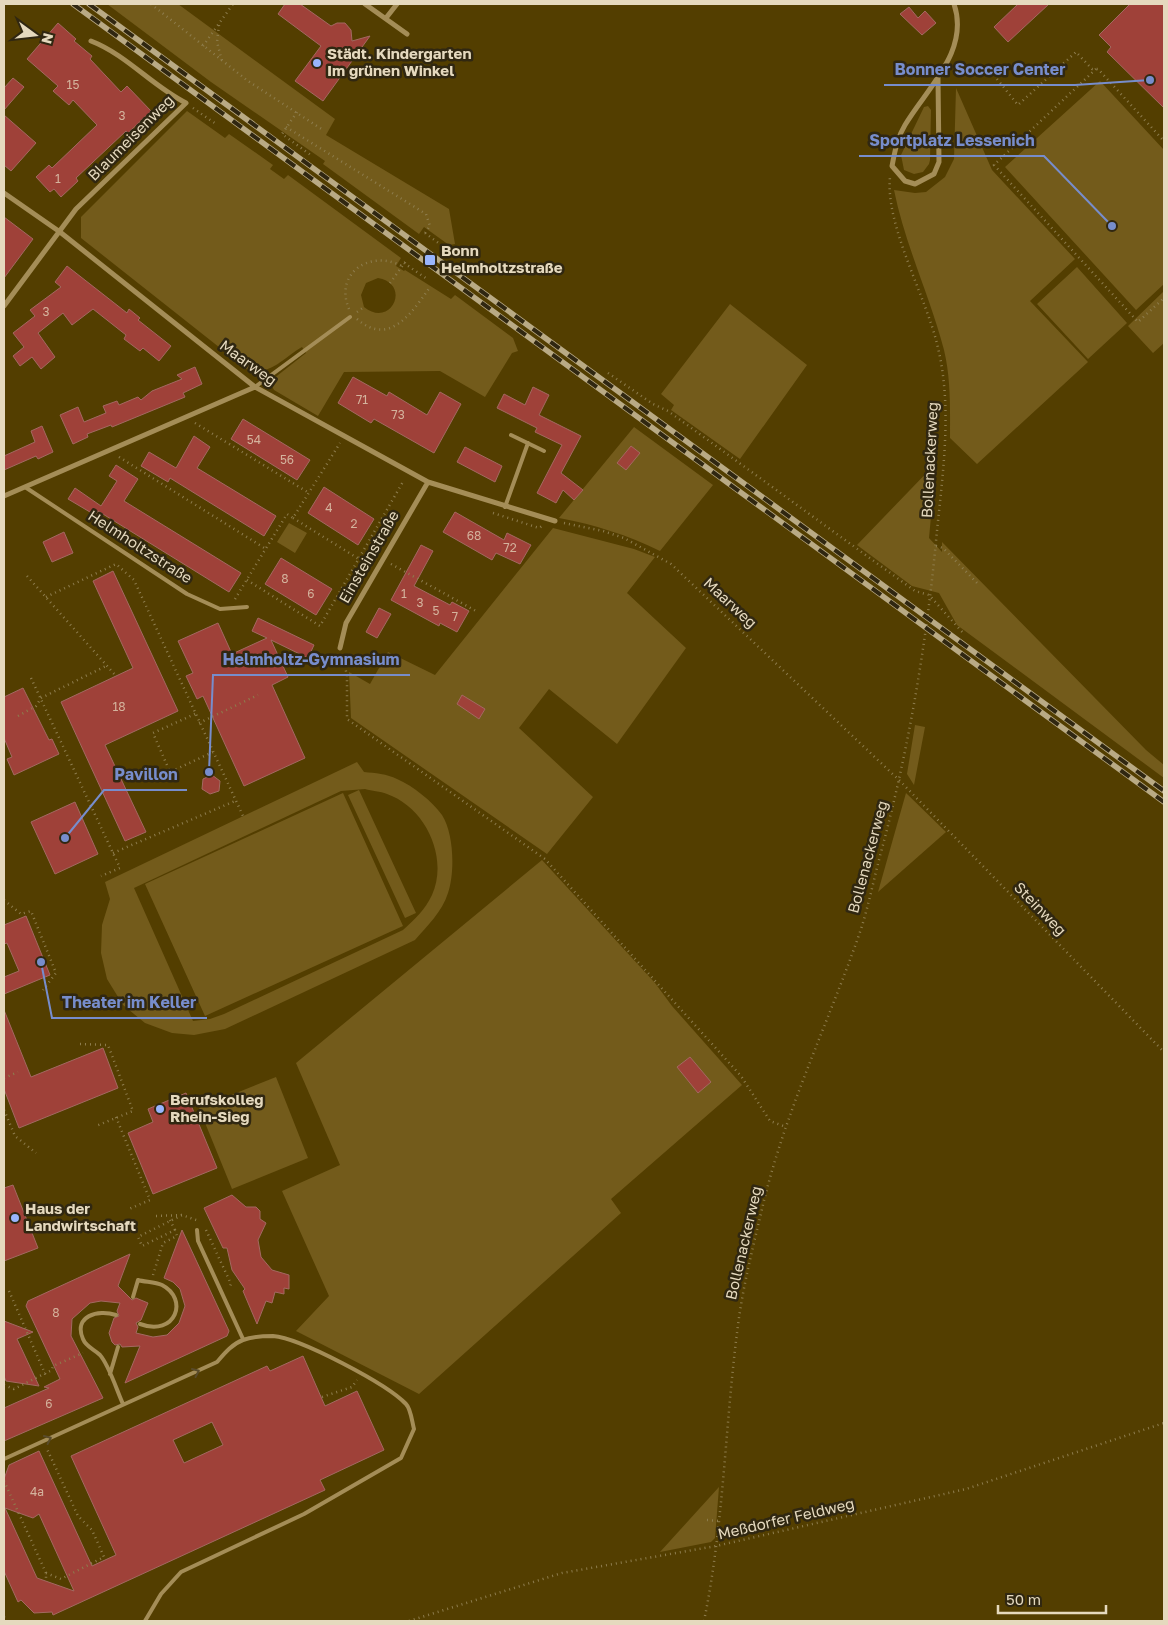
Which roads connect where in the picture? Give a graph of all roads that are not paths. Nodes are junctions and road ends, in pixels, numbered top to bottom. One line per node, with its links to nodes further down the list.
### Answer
1 (365, 4): 4 (street)
2 (397, 4): 4 (street)
3 (954, 4): 7 (street)
4 (386, 18): 5 (street)
5 (407, 34)
6 (92, 41): 9 (street, Blaumeisenweg)
7 (938, 78): 7 (street)
8 (4, 193): 9 (street, Maarweg)
9 (60, 232): 10 (street, Blaumeisenweg); 12 (street, Maarweg)
10 (4, 306)
11 (350, 317): 12 (lane)
12 (256, 387): 16 (street, Maarweg); 17 (street)
13 (511, 435): 14 (lane)
14 (528, 443): 15 (lane); 19 (lane)
15 (544, 450)
16 (428, 482): 19 (street, Maarweg); 22 (street, Einsteinstraße)
17 (25, 487): 18 (street); 21 (lane, Helmholtzstraße)
18 (4, 496)
19 (505, 507): 20 (street, Maarweg)
20 (555, 521)
21 (247, 606)
22 (340, 648)
23 (197, 1230): 27 (lane)
24 (133, 1297): 26 (lane)
25 (116, 1315): 29 (lane)
26 (140, 1324)
27 (243, 1340): 30 (lane, one-way to 27); 32 (lane)
28 (118, 1347): 29 (lane)
29 (110, 1374): 30 (lane)
30 (123, 1404): 31 (lane, one-way to 30)
31 (4, 1459)
32 (145, 1621)

